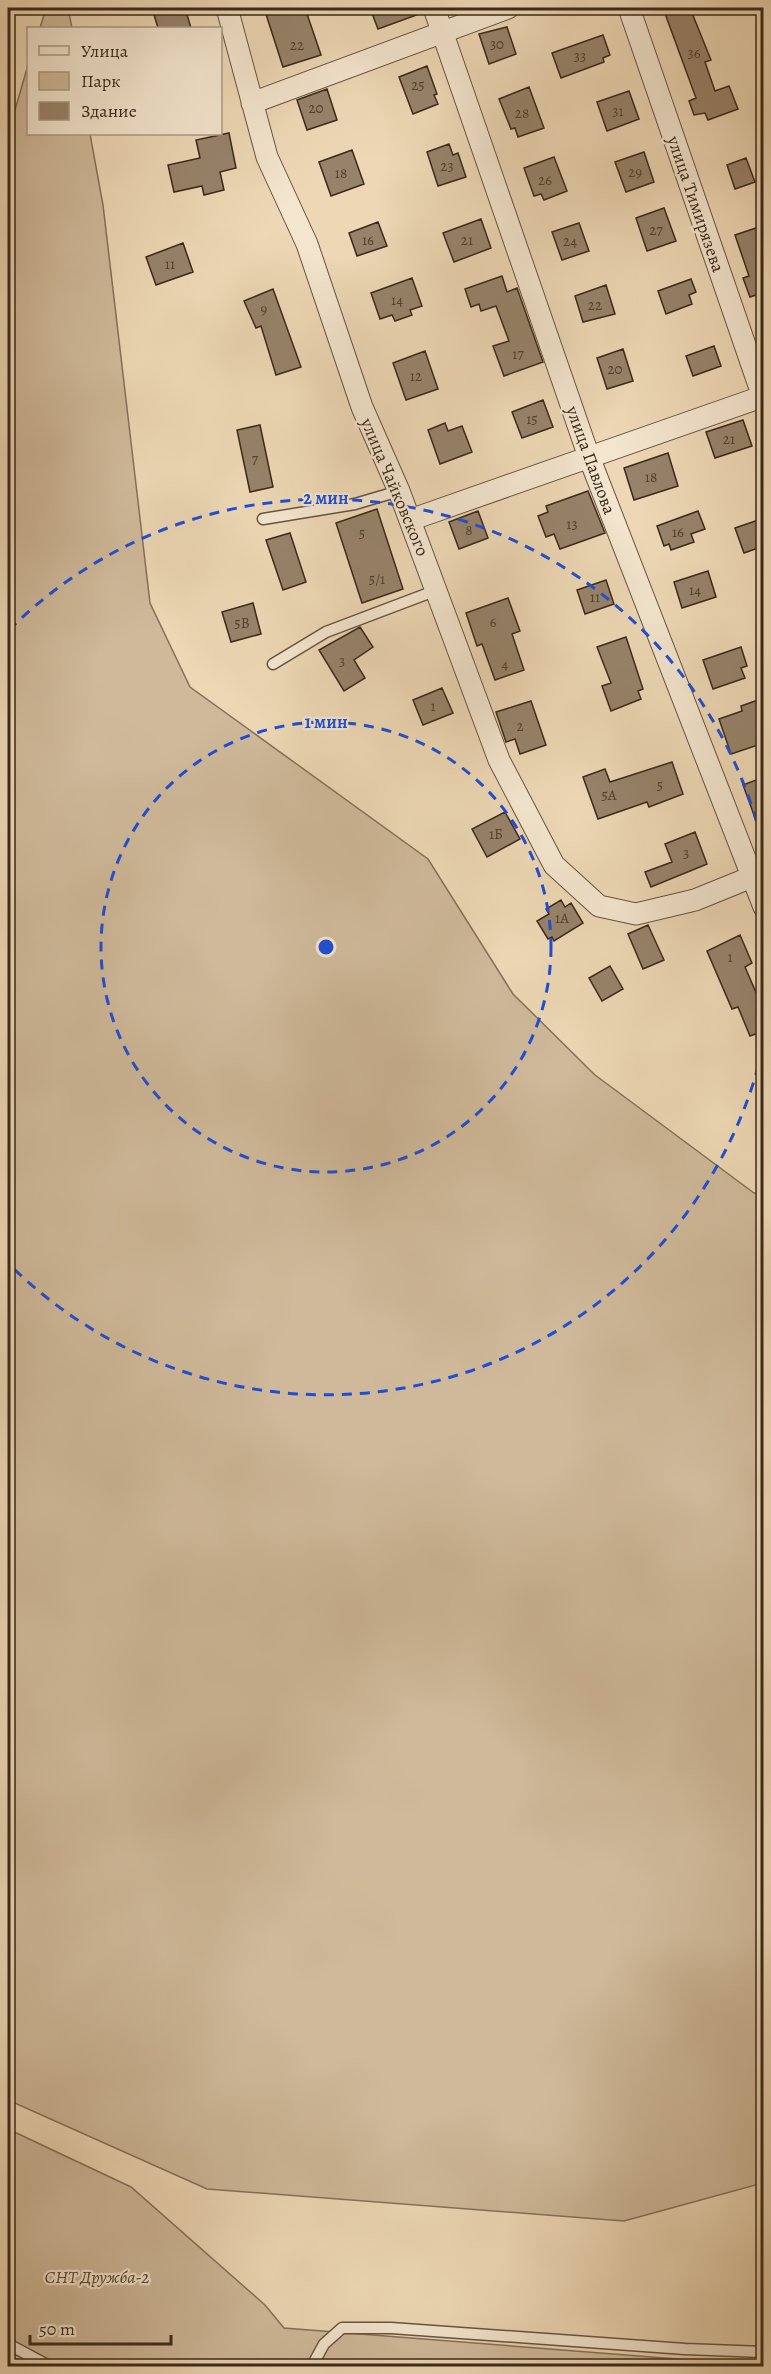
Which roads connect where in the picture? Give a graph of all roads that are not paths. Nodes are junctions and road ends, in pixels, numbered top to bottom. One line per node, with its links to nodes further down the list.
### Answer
1 (227, 8): 6 (street, улица Чайковского)
2 (434, 8): 5 (street, улица Павлова)
3 (508, 8): 5 (street)
4 (629, 8): 7 (street, улица Тимирязева)
5 (442, 32): 6 (street); 8 (street, улица Павлова)
6 (252, 103): 9 (street, улица Чайковского)
7 (763, 397): 8 (street)
8 (589, 457): 11 (street); 14 (street, улица Павлова)
9 (399, 491): 10 (lane); 11 (street, улица Чайковского)
10 (263, 519)
11 (410, 520): 12 (street, улица Чайковского)
12 (437, 590): 13 (lane); 14 (street, улица Чайковского)
13 (273, 664)
14 (758, 874): 15 (street, улица Павлова)
15 (764, 907)
16 (8, 2344): 18 (lane)
17 (764, 2352): 19 (lane)
18 (49, 2367)
19 (312, 2367)

